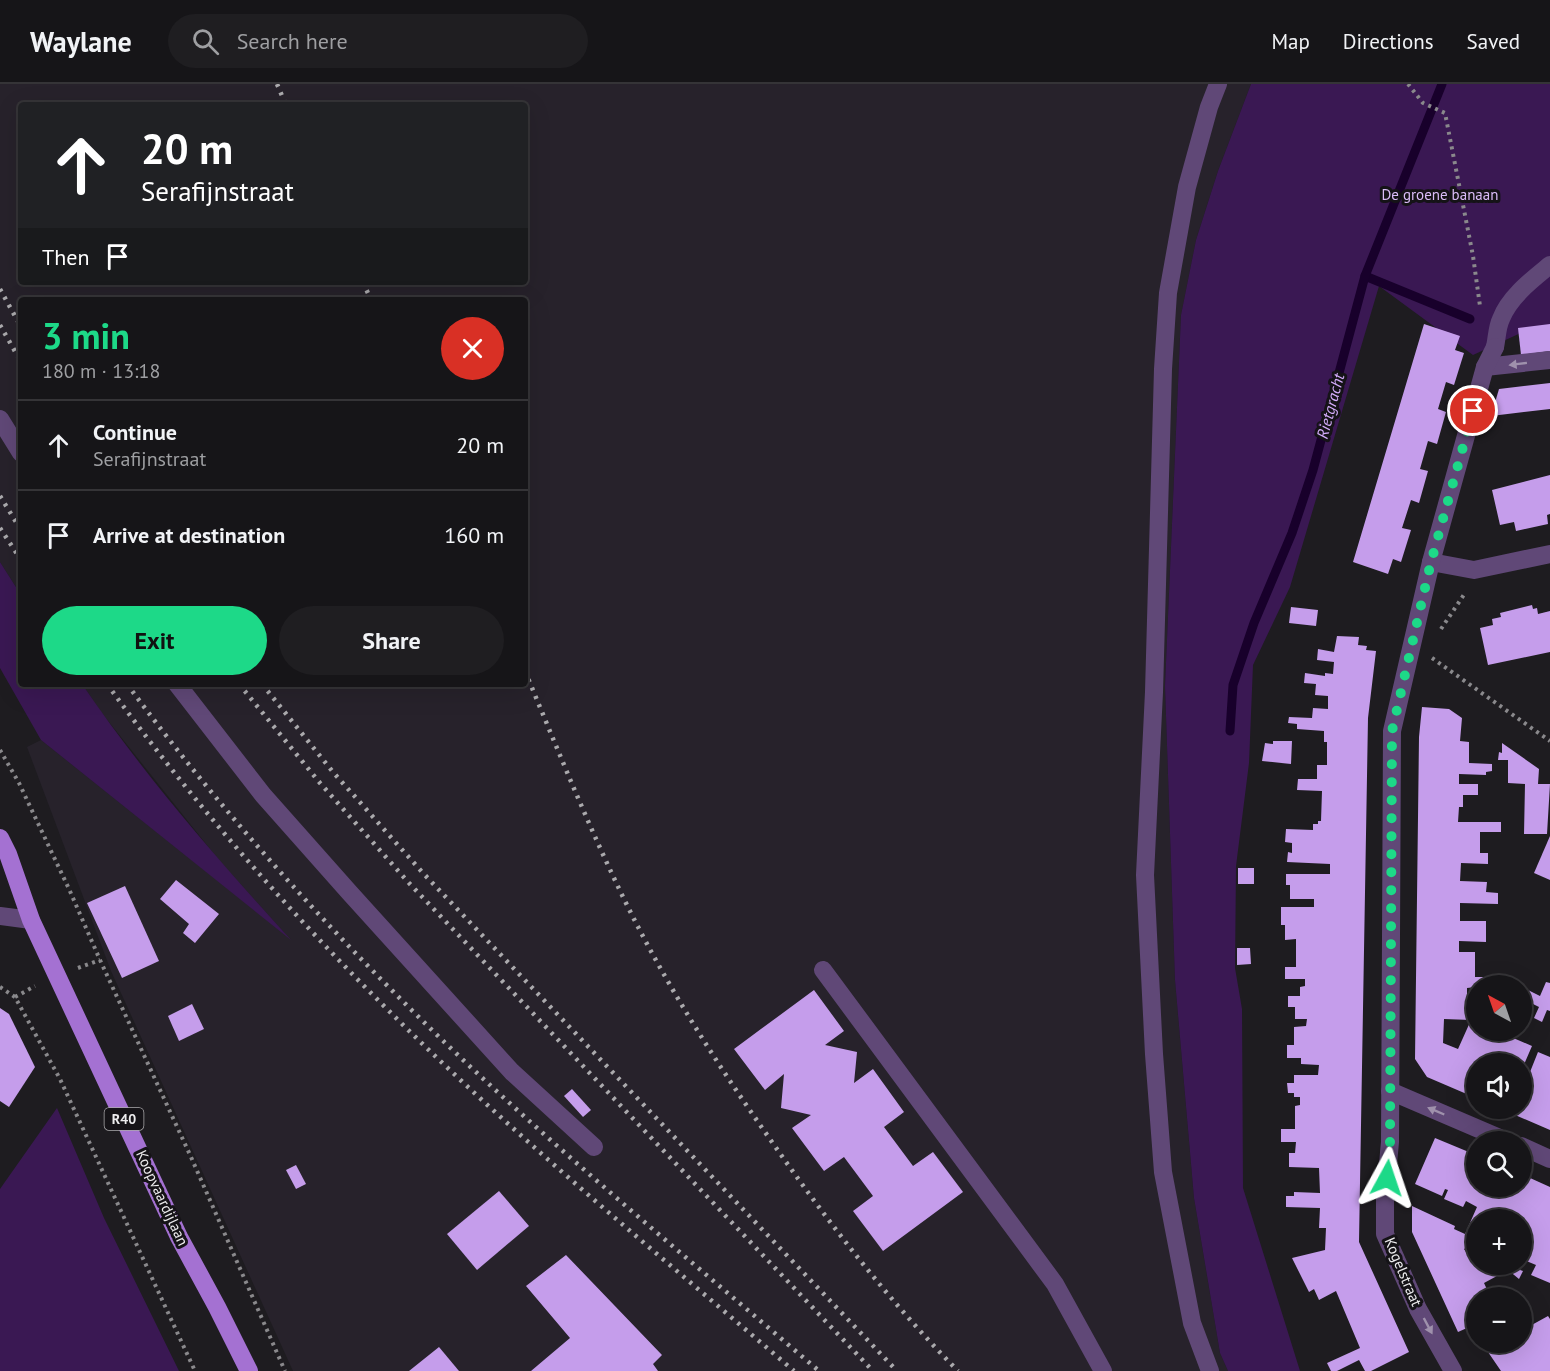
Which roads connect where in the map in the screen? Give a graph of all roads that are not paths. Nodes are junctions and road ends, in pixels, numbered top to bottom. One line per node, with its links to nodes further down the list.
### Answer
1 (1218, 84): 21 (street)
2 (1550, 266): 4 (street, Kogelstraat)
3 (1550, 360): 4 (street, one-way to 4)
4 (1485, 368): 8 (street, Kogelstraat)
5 (0, 419): 6 (street)
6 (18, 448)
7 (1550, 554): 8 (street)
8 (1431, 562): 14 (street, Kogelstraat)
9 (179, 687): 16 (street)
10 (0, 838): 12 (main road, R40)
11 (0, 916): 12 (street)
12 (31, 920): 19 (main road, Koopvaardijlaan / R40)
13 (824, 970): 20 (street)
14 (1390, 1091): 15 (street, one-way to 14); 22 (street, Kogelstraat, one-way to 22)
15 (1483, 1131)
16 (594, 1147)
17 (1532, 1151): 18 (street)
18 (1550, 1159)
19 (249, 1371)
20 (1103, 1371)
21 (1210, 1371)
22 (1454, 1371)

